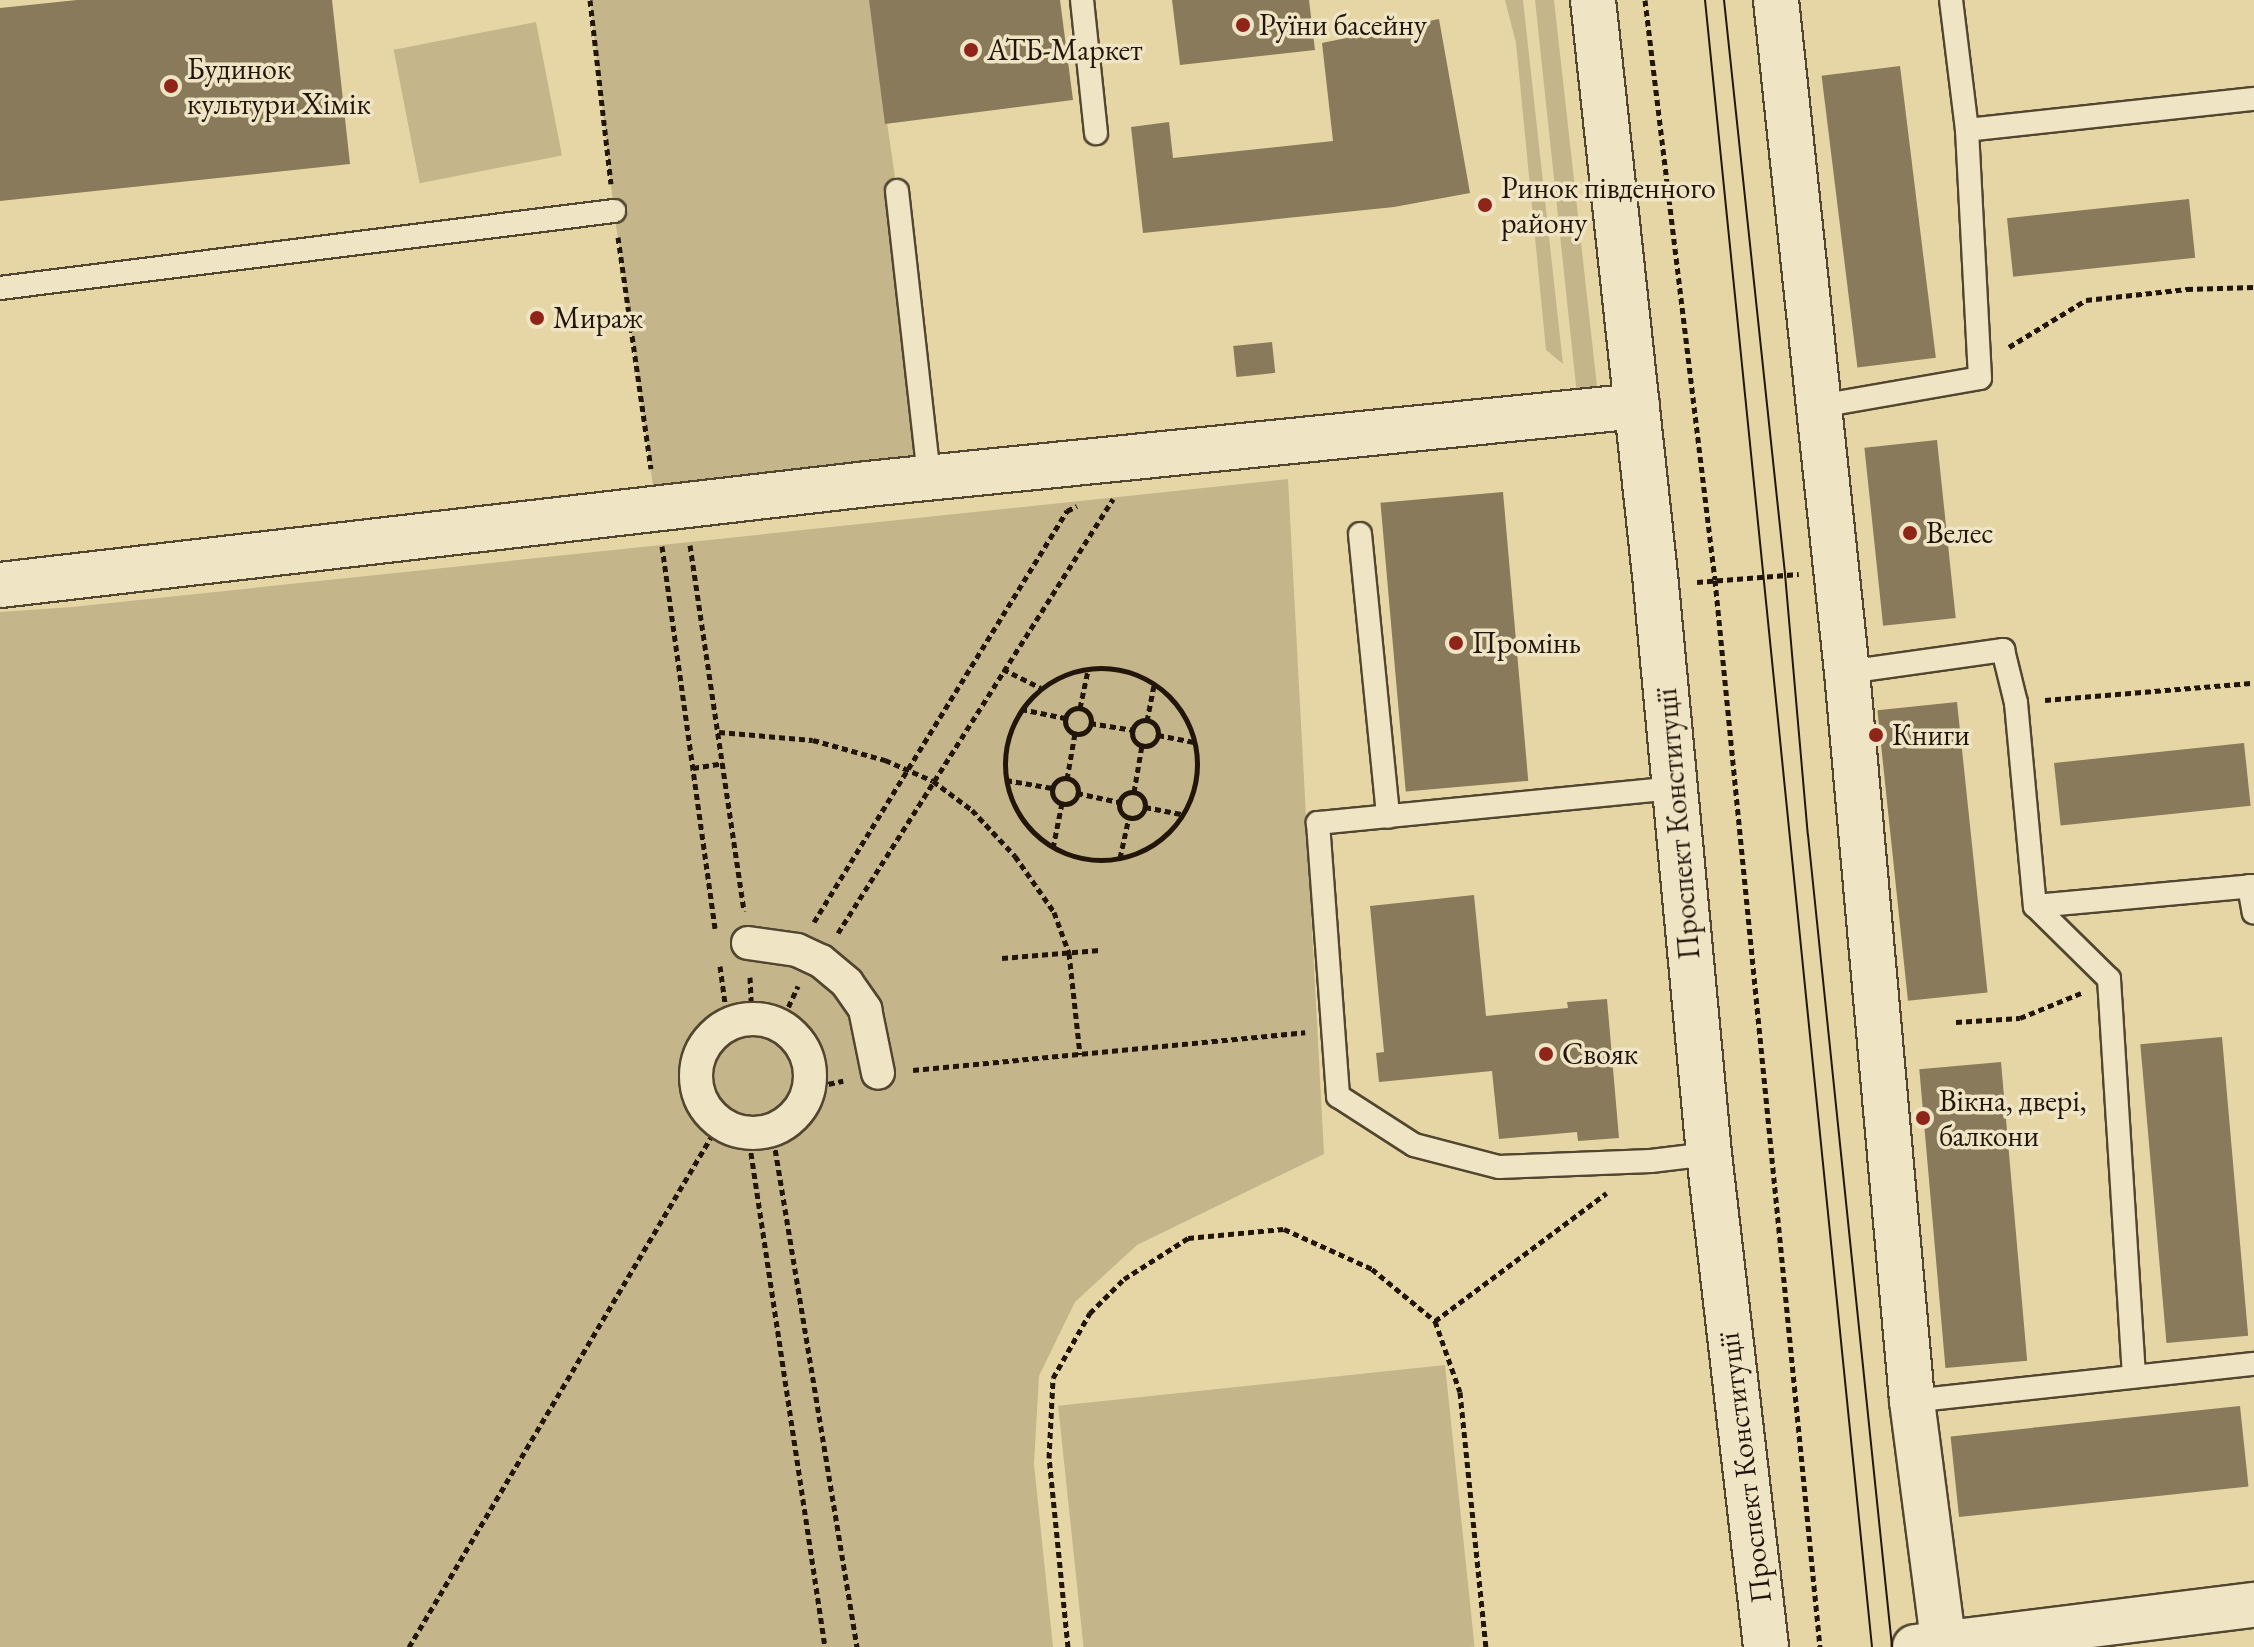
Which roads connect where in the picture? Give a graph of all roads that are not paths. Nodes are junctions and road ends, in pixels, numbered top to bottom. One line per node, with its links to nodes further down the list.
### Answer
1 (1082, 0): 7 (lane)
2 (1593, 0): 11 (street, Проспект Конституції)
3 (1776, 0): 12 (street)
4 (1951, 0): 6 (lane)
5 (2254, 99): 6 (lane)
6 (1967, 130): 12 (lane)
7 (1096, 133)
8 (897, 191): 13 (lane)
9 (614, 211): 10 (lane)
10 (0, 288)
11 (1637, 406): 13 (street); 17 (street, Проспект Конституції)
12 (1820, 406): 16 (street)
13 (929, 478): 15 (street)
14 (1360, 534): 18 (lane)
15 (0, 585)
16 (1847, 672): 20 (lane); 28 (street)
17 (1675, 788): 18 (lane); 25 (street, Проспект Конституції)
18 (1388, 817): 25 (lane)
19 (2252, 886): 20 (lane); 21 (lane)
20 (2035, 906): 27 (lane)
21 (2254, 913)
22 (748, 943): 23 (street)
23 (878, 1073)
24 (746, 1129): 24 (street)
25 (1709, 1154): 31 (street, Проспект Конституції)
26 (2254, 1364): 27 (lane)
27 (2134, 1376): 28 (lane)
28 (1912, 1401): 30 (street)
29 (2254, 1605): 30 (street)
30 (1934, 1645)
31 (1766, 1647)

